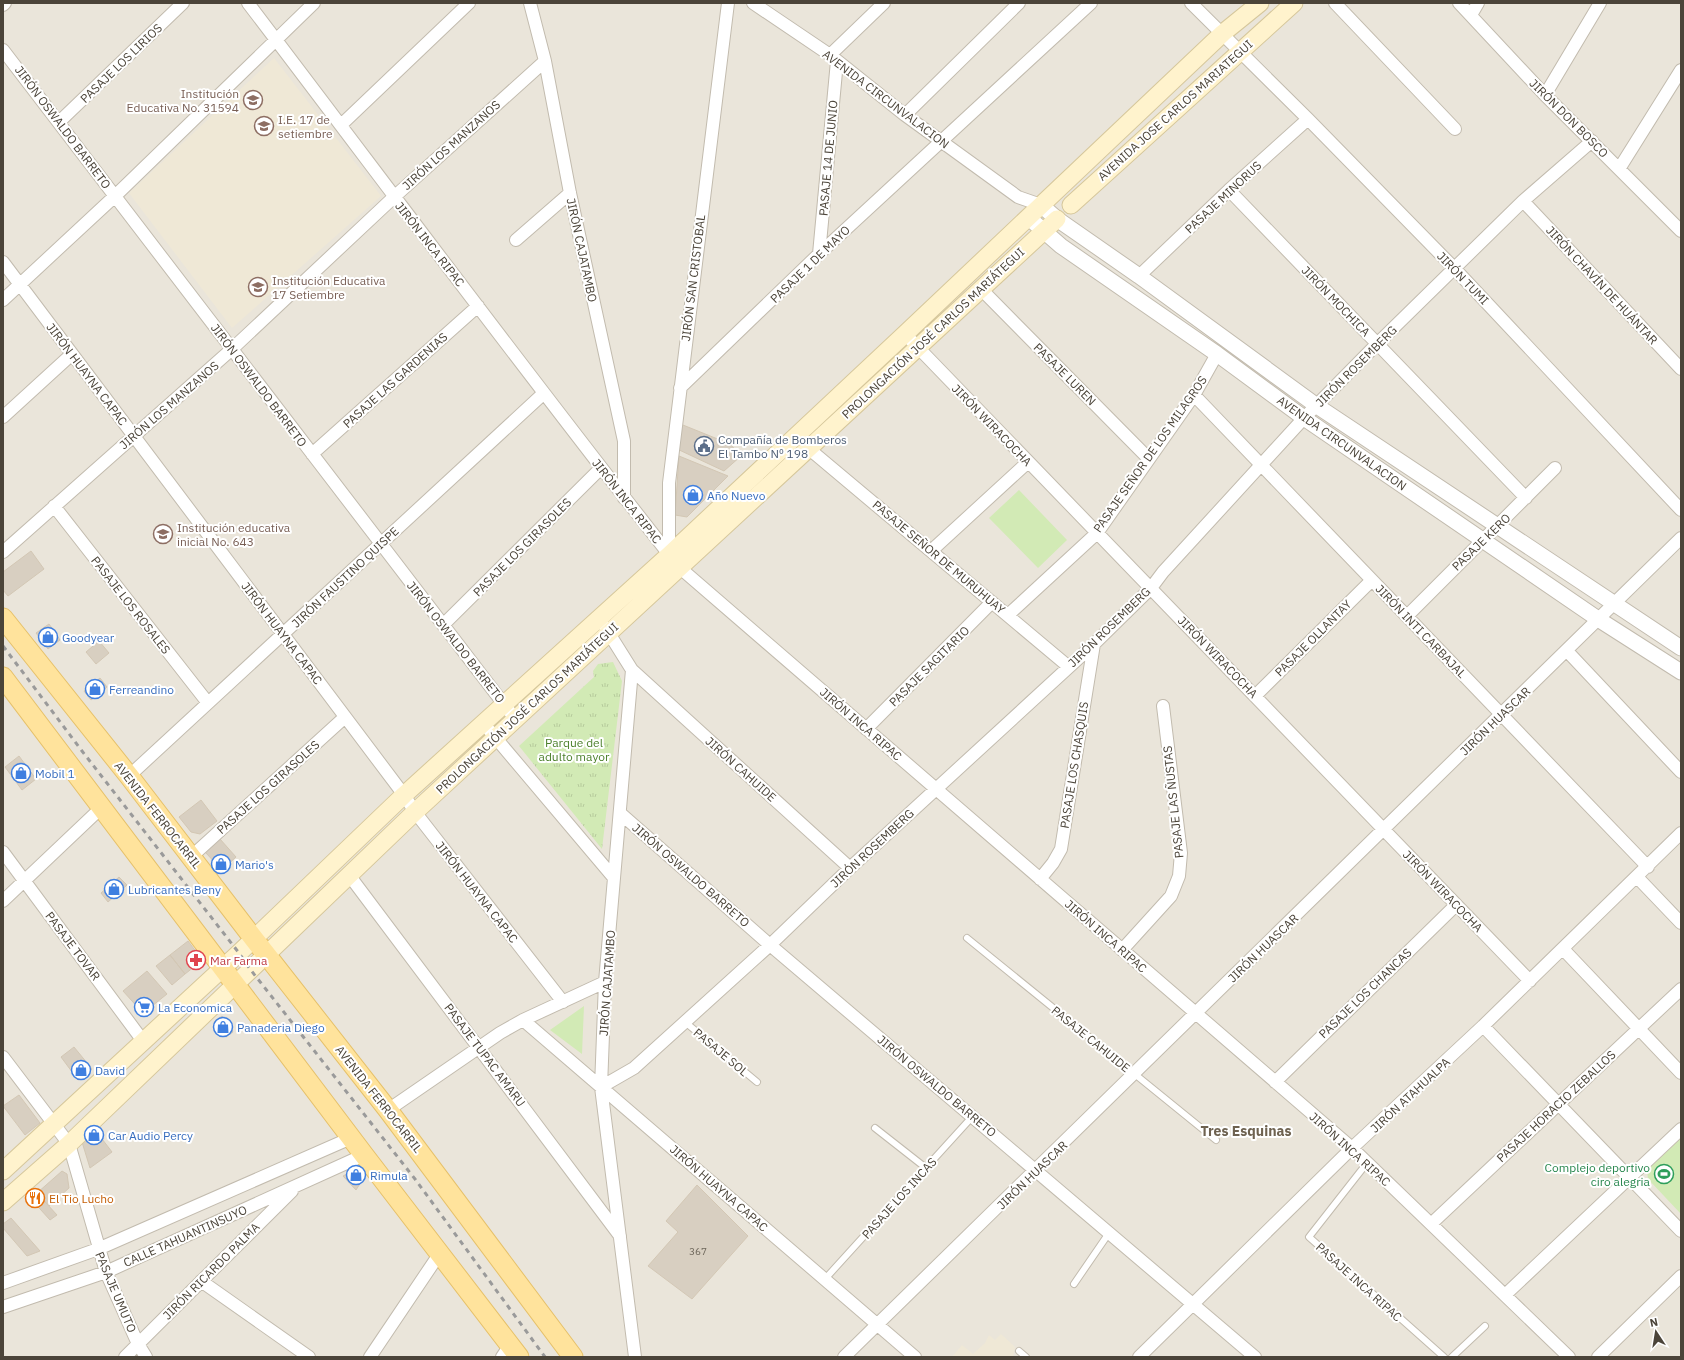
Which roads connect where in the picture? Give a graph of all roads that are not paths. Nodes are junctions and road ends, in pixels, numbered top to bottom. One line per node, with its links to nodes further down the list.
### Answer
1 (183, 3): 29 (street, PASAJE LOS LIRIOS)
2 (248, 3): 20 (street, JIRÓN INCA RIPAC)
3 (314, 3): 20 (street)
4 (469, 3): 30 (street)
5 (530, 3): 24 (street, JIRÓN CAJATAMBO)
6 (728, 3): 63 (street, JIRÓN SAN CRISTOBAL)
7 (753, 3): 23 (street, AVENIDA CIRCUNVALACION)
8 (884, 3): 23 (street)
9 (1019, 3): 27 (street)
10 (1091, 3): 32 (street, PASAJE 1 DE MAYO)
11 (1191, 3): 19 (street, JIRÓN TUMI)
12 (1260, 3): 19 (main road, AVENIDA JOSE CARLOS MARIATEGUI)
13 (1294, 3): 22 (main road, AVENIDA JOSE CARLOS MARIATEGUI)
14 (1335, 3): 31 (street)
15 (1459, 3): 18 (street, JIRÓN DON BOSCO)
16 (1478, 3): 18 (street)
17 (1600, 3): 26 (street)
18 (1471, 15): 26 (street, JIRÓN DON BOSCO)
19 (1223, 34): 22 (street, JIRÓN TUMI); 41 (main road, AVENIDA JOSE CARLOS MARIATEGUI)
20 (276, 40): 30 (street, JIRÓN INCA RIPAC); 37 (street)
21 (3, 50): 29 (street, JIRÓN OSWALDO BARRETO)
22 (1240, 51): 28 (street, JIRÓN TUMI); 42 (main road, AVENIDA JOSE CARLOS MARIATEGUI)
23 (833, 58): 27 (street, AVENIDA CIRCUNVALACION); 48 (street, PASAJE 14 DE JUNIO)
24 (545, 61): 36 (street, JIRÓN CAJATAMBO); 39 (street, JIRÓN LOS MANZANOS)
25 (1681, 70): 34 (street)
26 (1545, 95): 33 (street, JIRÓN DON BOSCO)
27 (905, 115): 32 (street, AVENIDA CIRCUNVALACION)
28 (1308, 119): 35 (street, PASAJE MINORUS); 50 (street, JIRÓN TUMI)
29 (59, 122): 37 (street, JIRÓN OSWALDO BARRETO)
30 (341, 125): 39 (street, JIRÓN INCA RIPAC)
31 (1455, 129)
32 (941, 140): 38 (street, AVENIDA CIRCUNVALACION); 48 (street, PASAJE 1 DE MAYO)
33 (1592, 141): 34 (street, JIRÓN DON BOSCO); 40 (street, JIRÓN ROSEMBERG)
34 (1619, 169): 45 (street, JIRÓN DON BOSCO)
35 (1229, 190): 51 (street, PASAJE MINORUS); 57 (street, JIRÓN MOCHICA)
36 (570, 193): 47 (street); 77 (street, JIRÓN CAJATAMBO)
37 (115, 196): 52 (street); 59 (street, JIRÓN OSWALDO BARRETO)
38 (1018, 196): 41 (street, AVENIDA CIRCUNVALACION); 43 (street, AVENIDA CIRCUNVALACION)
39 (394, 197): 55 (street, JIRÓN INCA RIPAC); 59 (street, JIRÓN LOS MANZANOS)
40 (1523, 201): 50 (street, JIRÓN ROSEMBERG); 62 (street, JIRÓN CHAVÍN DE HUÁNTAR)
41 (1040, 205): 43 (main road, PROLONGACIÓN JOSÉ CARLOS MARIÁTEGUI); 44 (street, AVENIDA CIRCUNVALACION)
42 (1071, 205): 44 (street, AVENIDA JOSE CARLOS MARIATEGUI)
43 (1029, 218): 46 (street, AVENIDA CIRCUNVALACION); 56 (main road, PROLONGACIÓN JOSÉ CARLOS MARIÁTEGUI)
44 (1057, 219): 46 (main road, PROLONGACIÓN JOSÉ CARLOS MARIÁTEGUI); 51 (street, AVENIDA CIRCUNVALACION)
45 (1681, 231)
46 (1044, 232): 53 (main road, PROLONGACIÓN JOSÉ CARLOS MARIÁTEGUI); 61 (street, AVENIDA CIRCUNVALACION)
47 (516, 240)
48 (819, 254): 63 (street, PASAJE 1 DE MAYO)
49 (3, 262): 52 (street, JIRÓN HUAYNA CAPAC)
50 (1454, 268): 57 (street, JIRÓN ROSEMBERG); 80 (street, JIRÓN TUMI)
51 (1139, 276): 66 (street, AVENIDA CIRCUNVALACION)
52 (20, 284): 54 (street); 60 (street, JIRÓN HUAYNA CAPAC)
53 (981, 290): 58 (main road, PROLONGACIÓN JOSÉ CARLOS MARIÁTEGUI); 72 (street, PASAJE LUREN)
54 (3, 300)
55 (478, 306): 64 (street, JIRÓN INCA RIPAC); 71 (street, PASAJE LAS GARDENIAS)
56 (905, 334): 58 (street, JIRÓN WIRACOCHA); 88 (main road, PROLONGACIÓN JOSÉ CARLOS MARIÁTEGUI)
57 (1378, 344): 66 (street, JIRÓN ROSEMBERG); 78 (street, JIRÓN MOCHICA)
58 (918, 347): 70 (main road, PROLONGACIÓN JOSÉ CARLOS MARIÁTEGUI); 73 (street, JIRÓN WIRACOCHA)
59 (232, 349): 69 (street, JIRÓN LOS MANZANOS); 71 (street, JIRÓN OSWALDO BARRETO)
60 (72, 354): 67 (street); 69 (street, JIRÓN HUAYNA CAPAC)
61 (1217, 354): 65 (street, PASAJE SEÑOR DE LOS MILAGROS); 68 (street, AVENIDA CIRCUNVALACION)
62 (1681, 369)
63 (680, 388): 88 (street, JIRÓN SAN CRISTOBAL)
64 (544, 393): 75 (street, JIRÓN INCA RIPAC); 85 (street, JIRÓN FAUSTINO QUISPE)
65 (1194, 395): 72 (street, PASAJE SEÑOR DE LOS MILAGROS); 74 (street, JIRÓN INTI CARBAJAL)
66 (1317, 406): 68 (street, JIRÓN ROSEMBERG); 81 (street, AVENIDA CIRCUNVALACION)
67 (3, 417)
68 (1304, 418): 74 (street, JIRÓN ROSEMBERG); 84 (street, AVENIDA CIRCUNVALACION)
69 (133, 435): 79 (street, JIRÓN LOS MANZANOS); 100 (street, JIRÓN HUAYNA CAPAC)
70 (808, 448): 86 (street, PASAJE SEÑOR DE MURUHUAY); 88 (main road, PROLONGACIÓN JOSÉ CARLOS MARIÁTEGUI)
71 (312, 454): 85 (street, JIRÓN OSWALDO BARRETO)
72 (1149, 459): 82 (street, PASAJE SEÑOR DE LOS MILAGROS)
73 (1028, 462): 82 (street, JIRÓN WIRACOCHA); 86 (street)
74 (1261, 465): 89 (street, JIRÓN INTI CARBAJAL); 90 (street, JIRÓN ROSEMBERG)
75 (601, 468): 77 (street, JIRÓN INCA RIPAC); 98 (street, PASAJE LOS GIRASOLES)
76 (1555, 468): 78 (street, PASAJE KERO)
77 (624, 498): 88 (street, JIRÓN INCA RIPAC)
78 (1526, 498): 81 (street, PASAJE KERO)
79 (54, 506): 87 (street, JIRÓN LOS MANZANOS); 109 (street, PASAJE LOS ROSALES)
80 (1681, 510)
81 (1498, 526): 84 (street, PASAJE KERO); 92 (street, AVENIDA CIRCUNVALACION)
82 (1097, 533): 90 (street, JIRÓN WIRACOCHA); 93 (street, PASAJE SEÑOR DE LOS MILAGROS)
83 (1681, 538): 92 (street, JIRÓN HUASCAR)
84 (1482, 540): 94 (street, PASAJE KERO); 97 (street, AVENIDA CIRCUNVALACION)
85 (381, 544): 98 (street, JIRÓN OSWALDO BARRETO); 100 (street, JIRÓN FAUSTINO QUISPE)
86 (931, 551): 91 (street, PASAJE SEÑOR DE MURUHUAY)
87 (3, 552)
88 (674, 561): 96 (main road, PROLONGACIÓN JOSÉ CARLOS MARIÁTEGUI); 99 (main road, PROLONGACIÓN JOSÉ CARLOS MARIÁTEGUI); 116 (street, JIRÓN INCA RIPAC)
89 (1372, 580): 94 (street, JIRÓN INTI CARBAJAL); 108 (street, PASAJE OLLANTAY)
90 (1151, 588): 101 (street, JIRÓN ROSEMBERG); 108 (street, JIRÓN WIRACOCHA)
91 (992, 602): 93 (street, PASAJE SEÑOR DE MURUHUAY); 116 (street, PASAJE SAGITARIO)
92 (1614, 603): 97 (street, JIRÓN HUASCAR); 102 (street, AVENIDA CIRCUNVALACION)
93 (1008, 615): 104 (street, PASAJE SEÑOR DE MURUHUAY)
94 (1406, 616): 112 (street, JIRÓN INTI CARBAJAL)
95 (3, 618): 119 (main road, AVENIDA FERROCARRIL)
96 (598, 619): 99 (street); 110 (main road, PROLONGACIÓN JOSÉ CARLOS MARIÁTEGUI)
97 (1598, 619): 103 (street, JIRÓN HUASCAR); 106 (street, AVENIDA CIRCUNVALACION)
98 (442, 625): 110 (street, JIRÓN OSWALDO BARRETO)
99 (609, 632): 105 (street); 114 (main road, PROLONGACIÓN JOSÉ CARLOS MARIÁTEGUI)
100 (283, 634): 109 (street, JIRÓN FAUSTINO QUISPE); 113 (street, JIRÓN HUAYNA CAPAC)
101 (1094, 644): 104 (street, JIRÓN ROSEMBERG); 134 (street, PASAJE LOS CHASQUIS)
102 (1681, 648)
103 (1567, 651): 112 (street, JIRÓN HUASCAR); 118 (street)
104 (1069, 667): 120 (street, JIRÓN ROSEMBERG)
105 (632, 670): 124 (street, JIRÓN CAJATAMBO); 130 (street, JIRÓN CAHUIDE)
106 (1681, 672)
107 (3, 677): 122 (main road)
108 (1255, 696): 125 (street, JIRÓN WIRACOCHA)
109 (208, 703): 119 (street, JIRÓN FAUSTINO QUISPE)
110 (505, 705): 114 (street, JIRÓN OSWALDO BARRETO); 115 (main road, PROLONGACIÓN JOSÉ CARLOS MARIÁTEGUI)
111 (1163, 706): 143 (street, PASAJE LAS ÑUSTAS)
112 (1501, 714): 125 (street, JIRÓN HUASCAR); 129 (street, JIRÓN INTI CARBAJAL)
113 (345, 717): 121 (street, JIRÓN HUAYNA CAPAC); 128 (street, PASAJE LOS GIRASOLES)
114 (516, 720): 117 (main road, PROLONGACIÓN JOSÉ CARLOS MARIÁTEGUI)
115 (484, 724): 117 (street); 121 (main road, PROLONGACIÓN JOSÉ CARLOS MARIÁTEGUI)
116 (866, 729): 120 (street, JIRÓN INCA RIPAC)
117 (496, 738): 123 (main road, PROLONGACIÓN JOSÉ CARLOS MARIÁTEGUI); 133 (street)
118 (1681, 772)
119 (129, 776): 128 (main road, AVENIDA FERROCARRIL)
120 (936, 789): 130 (street, JIRÓN ROSEMBERG); 134 (street, JIRÓN INCA RIPAC)
121 (404, 795): 123 (street, JIRÓN HUAYNA CAPAC); 139 (main road, PROLONGACIÓN JOSÉ CARLOS MARIÁTEGUI)
122 (102, 808): 135 (street); 145 (main road)
123 (415, 812): 131 (main road, PROLONGACIÓN JOSÉ CARLOS MARIÁTEGUI); 150 (street, JIRÓN HUAYNA CAPAC)
124 (620, 813): 133 (street, JIRÓN CAJATAMBO); 141 (street, JIRÓN OSWALDO BARRETO)
125 (1383, 830): 137 (street, JIRÓN WIRACOCHA); 151 (street, JIRÓN HUASCAR)
126 (1681, 833): 129 (street, JIRÓN ATAHUALPA)
127 (3, 852): 135 (street, PASAJE TOVAR)
128 (191, 857): 139 (main road, AVENIDA FERROCARRIL)
129 (1648, 867): 132 (street, JIRÓN ATAHUALPA)
130 (850, 868): 141 (street, JIRÓN ROSEMBERG)
131 (350, 875): 144 (main road, PROLONGACIÓN JOSÉ CARLOS MARIÁTEGUI); 157 (street, PASAJE TUPAC AMARU)
132 (1637, 877): 138 (street); 142 (street, JIRÓN ATAHUALPA)
133 (614, 878): 147 (street, JIRÓN CAJATAMBO)
134 (1040, 879): 143 (street, JIRÓN INCA RIPAC)
135 (24, 880): 136 (street); 156 (street, PASAJE TOVAR)
136 (3, 901)
137 (1456, 905): 146 (street, JIRÓN WIRACOCHA); 162 (street, PASAJE LOS CHANCAS)
138 (1681, 923)
139 (254, 938): 144 (main road, AVENIDA FERROCARRIL); 145 (main road, PROLONGACIÓN JOSÉ CARLOS MARIÁTEGUI)
140 (967, 938): 160 (lane, PASAJE CAHUIDE)
141 (770, 945): 153 (street, JIRÓN ROSEMBERG); 166 (street, JIRÓN OSWALDO BARRETO)
142 (1563, 949): 146 (street, JIRÓN ATAHUALPA); 155 (street)
143 (1122, 950): 151 (street, JIRÓN INCA RIPAC)
144 (267, 954): 148 (main road, PROLONGACIÓN JOSÉ CARLOS MARIÁTEGUI); 165 (main road, AVENIDA FERROCARRIL)
145 (223, 968): 148 (main road); 156 (main road, PROLONGACIÓN JOSÉ CARLOS MARIÁTEGUI)
146 (1530, 981): 154 (street, JIRÓN ATAHUALPA)
147 (605, 982): 150 (street); 163 (street, JIRÓN CAJATAMBO)
148 (235, 984): 170 (main road); 172 (main road, PROLONGACIÓN JOSÉ CARLOS MARIÁTEGUI)
149 (1681, 989): 155 (street, PASAJE HORACIO ZEBALLOS)
150 (563, 1002): 152 (street)
151 (1196, 1014): 160 (street, JIRÓN HUASCAR); 162 (street, JIRÓN INCA RIPAC)
152 (524, 1020): 157 (street); 163 (street, JIRÓN HUAYNA CAPAC)
153 (685, 1022): 161 (lane, PASAJE SOL); 163 (street, JIRÓN ROSEMBERG)
154 (1483, 1026): 164 (street); 173 (street, JIRÓN ATAHUALPA)
155 (1639, 1029): 159 (street); 164 (street, PASAJE HORACIO ZEBALLOS)
156 (143, 1041): 167 (main road, PROLONGACIÓN JOSÉ CARLOS MARIÁTEGUI)
157 (479, 1048): 165 (street); 185 (street, PASAJE TUPAC AMARU)
158 (3, 1057): 167 (street, PASAJE UMUTO)
159 (1681, 1073)
160 (1134, 1074): 171 (lane, PASAJE CAHUIDE); 178 (street, JIRÓN HUASCAR)
161 (756, 1082)
162 (1274, 1082): 173 (street, JIRÓN INCA RIPAC)
163 (601, 1087): 185 (street, JIRÓN CAJATAMBO); 190 (street, JIRÓN HUAYNA CAPAC)
164 (1559, 1104): 179 (street); 182 (street, PASAJE HORACIO ZEBALLOS)
165 (388, 1110): 206 (main road, AVENIDA FERROCARRIL)
166 (972, 1117): 176 (lane, PASAJE LOS INCAS); 178 (street, JIRÓN OSWALDO BARRETO)
167 (52, 1124): 172 (street, PASAJE UMUTO); 177 (main road, PROLONGACIÓN JOSÉ CARLOS MARIÁTEGUI)
168 (875, 1128): 176 (lane)
169 (1681, 1129): 179 (street)
170 (351, 1138): 174 (main road); 186 (street, CALLE TAHUANTINSUYO)
171 (1216, 1140)
172 (68, 1144): 181 (main road, PROLONGACIÓN JOSÉ CARLOS MARIÁTEGUI); 186 (street, PASAJE UMUTO)
173 (1352, 1148): 175 (street, JIRÓN INCA RIPAC); 195 (street, JIRÓN ATAHUALPA)
174 (364, 1155): 180 (street, CALLE TAHUANTINSUYO); 187 (main road)
175 (1367, 1163): 182 (street, JIRÓN INCA RIPAC); 213 (lane, PASAJE INCA RIPAC)
176 (926, 1168): 190 (lane, PASAJE LOS INCAS)
177 (3, 1171)
178 (1036, 1171): 184 (street, JIRÓN OSWALDO BARRETO); 197 (street, JIRÓN HUASCAR)
179 (1630, 1177): 183 (street); 194 (street)
180 (297, 1186): 188 (street, CALLE TAHUANTINSUYO); 191 (street, JIRÓN RICARDO PALMA)
181 (3, 1202)
182 (1431, 1224): 194 (street, JIRÓN INCA RIPAC)
183 (1681, 1231)
184 (1109, 1233): 193 (lane); 195 (street, JIRÓN OSWALDO BARRETO)
185 (620, 1236): 207 (street, JIRÓN CAJATAMBO)
186 (98, 1249): 188 (street, PASAJE UMUTO); 192 (street, CALLE TAHUANTINSUYO)
187 (440, 1253): 201 (main road); 205 (street)
188 (106, 1272): 196 (street, CALLE TAHUANTINSUYO); 199 (street, PASAJE UMUTO)
189 (1681, 1276): 216 (street)
190 (825, 1279): 197 (street, JIRÓN HUAYNA CAPAC)
191 (201, 1281): 199 (street, JIRÓN RICARDO PALMA); 204 (street)
192 (3, 1283)
193 (1074, 1284)
194 (1505, 1295): 215 (street, JIRÓN INCA RIPAC)
195 (1193, 1304): 211 (street, JIRÓN ATAHUALPA); 212 (street, JIRÓN OSWALDO BARRETO)
196 (3, 1307)
197 (878, 1325): 208 (street, JIRÓN HUASCAR); 209 (street, JIRÓN HUAYNA CAPAC)
198 (1485, 1326): 214 (lane)
199 (138, 1344): 202 (street, JIRÓN RICARDO PALMA); 203 (street, PASAJE UMUTO)
200 (1019, 1352): 210 (lane)
201 (510, 1353)
202 (125, 1357)
203 (146, 1357)
204 (309, 1357)
205 (370, 1357)
206 (573, 1357)
207 (635, 1357)
208 (844, 1357)
209 (915, 1357)
210 (1026, 1357)
211 (1139, 1357)
212 (1255, 1357)
213 (1444, 1357)
214 (1452, 1357)
215 (1569, 1357)
216 (1598, 1357)

